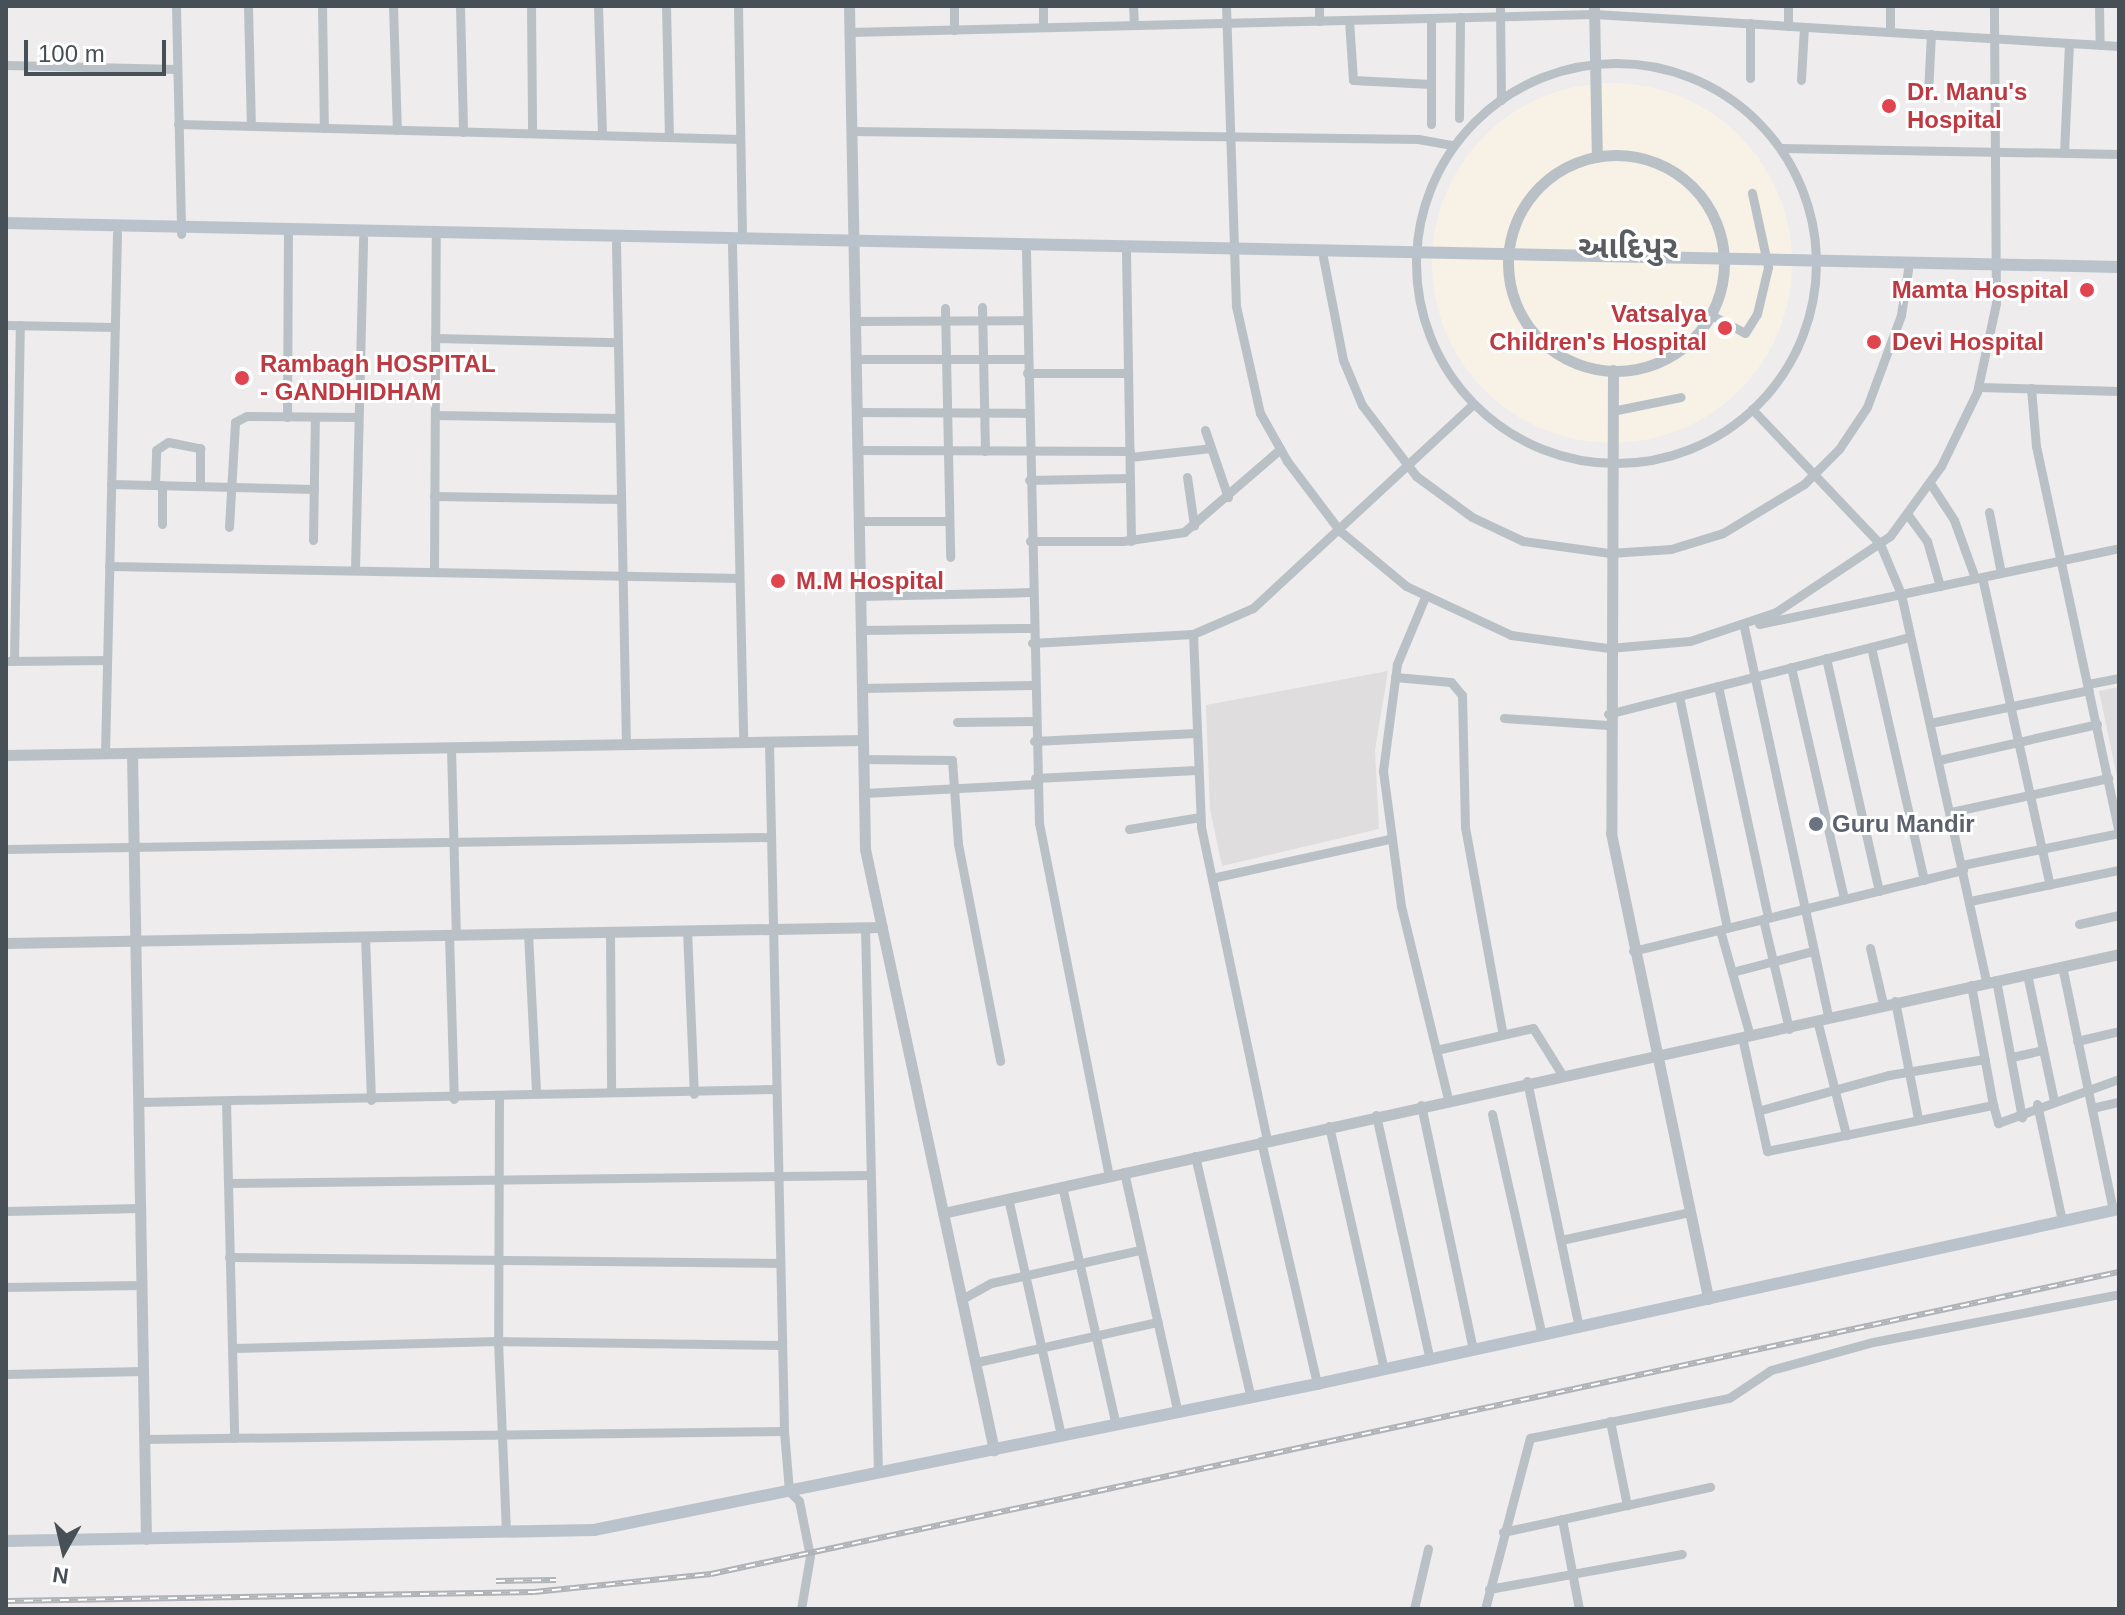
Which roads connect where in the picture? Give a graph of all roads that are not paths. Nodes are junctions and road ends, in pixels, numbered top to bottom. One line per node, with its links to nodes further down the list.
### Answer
1 (176, 6): 46 (street)
2 (248, 6): 55 (street)
3 (322, 6): 56 (street)
4 (393, 6): 57 (street)
5 (460, 6): 59 (street)
6 (531, 6): 60 (street)
7 (598, 6): 61 (street)
8 (666, 6): 62 (street)
9 (738, 6): 64 (street)
10 (849, 6): 37 (street)
11 (954, 6): 36 (street)
12 (1043, 6): 34 (street)
13 (1133, 6): 32 (street)
14 (1226, 6): 30 (street)
15 (1319, 6): 29 (street)
16 (1412, 6): 25 (street)
17 (1688, 6): 28 (street)
18 (1788, 6): 33 (street)
19 (1890, 6): 38 (street)
20 (1994, 6): 40 (street)
21 (2099, 6): 42 (street)
22 (1594, 10): 23 (street); 28 (street); 44 (street)
23 (1500, 11): 24 (street); 51 (street)
24 (1460, 17): 26 (street); 52 (street)
25 (1412, 18): 26 (street); 27 (street)
26 (1431, 18): 49 (street)
27 (1349, 20): 29 (street); 49 (street)
28 (1688, 20): 31 (street)
29 (1319, 21): 30 (street)
30 (1227, 23): 32 (street); 63 (street)
31 (1750, 23): 33 (street); 47 (street)
32 (1134, 25): 34 (street)
33 (1788, 26): 35 (street)
34 (1043, 27): 36 (street)
35 (1804, 27): 38 (street); 48 (street)
36 (954, 30): 37 (street)
37 (849, 32): 58 (street)
38 (1890, 32): 39 (street)
39 (1931, 34): 40 (street); 50 (street)
40 (1995, 38): 41 (street); 67 (street)
41 (2069, 43): 42 (street); 68 (street)
42 (2100, 45): 43 (street)
43 (2119, 46)
44 (1595, 62): 51 (street); 66 (street); 70 (street)
45 (6, 65): 46 (street)
46 (177, 69): 53 (street)
47 (1750, 78)
48 (1801, 80)
49 (1431, 84): 54 (street)
50 (1928, 93)
51 (1501, 100): 65 (street)
52 (1459, 118)
53 (178, 124): 55 (street); 74 (street)
54 (1431, 124)
55 (251, 126): 56 (street)
56 (324, 128): 57 (street)
57 (397, 130): 59 (street)
58 (851, 131): 63 (street); 81 (street)
59 (463, 132): 60 (street)
60 (532, 133): 61 (street)
61 (602, 135): 62 (street)
62 (669, 137): 64 (street)
63 (1229, 137): 65 (street); 83 (street)
64 (740, 139): 79 (street)
65 (1452, 145): 85 (street)
66 (1781, 148): 67 (street); 90 (street)
67 (1997, 152): 68 (street); 92 (street)
68 (2064, 153): 69 (street)
69 (2119, 154)
70 (1597, 157): 87 (street); 88 (street)
71 (1752, 193): 89 (street)
72 (6, 223): 74 (main road)
73 (6, 230): 75 (main road)
74 (181, 230): 75 (main road); 76 (main road)
75 (117, 233): 104 (street)
76 (288, 234): 77 (main road); 79 (main road); 126 (street)
77 (363, 238): 78 (main road); 128 (street)
78 (436, 239): 80 (main road); 105 (street)
79 (737, 242): 80 (main road); 81 (main road); 174 (street)
80 (616, 243): 106 (street)
81 (854, 244): 82 (main road); 83 (main road); 101 (street)
82 (1026, 251): 84 (main road); 100 (street)
83 (1232, 252): 84 (main road); 85 (main road); 86 (main road); 132 (street)
84 (1126, 253): 113 (street)
85 (1416, 256): 86 (main road); 87 (main road); 118 (street)
86 (1323, 257): 139 (street)
87 (1507, 258): 88 (main road); 111 (street)
88 (1724, 262): 89 (main road); 97 (street)
89 (1768, 264): 90 (main road); 97 (street)
90 (1815, 264): 92 (main road); 93 (main road); 119 (street)
91 (2119, 267): 92 (main road)
92 (1999, 268): 93 (main road); 94 (main road); 114 (street)
93 (1908, 270): 140 (street)
94 (2119, 274)
95 (982, 307): 99 (street)
96 (945, 308): 98 (street)
97 (1711, 315): 111 (street)
98 (945, 320): 99 (street); 101 (street); 108 (street)
99 (982, 320): 100 (street); 109 (street)
100 (1027, 320): 110 (street)
101 (855, 321): 107 (street)
102 (6, 325): 103 (street)
103 (20, 325): 104 (street); 191 (street)
104 (115, 327): 145 (street)
105 (435, 338): 106 (street); 125 (street)
106 (618, 342): 129 (street)
107 (856, 359): 108 (street); 121 (street)
108 (946, 359): 109 (street); 122 (street)
109 (983, 359): 110 (street); 123 (street)
110 (1027, 359): 112 (street)
111 (1613, 370): 120 (street)
112 (1027, 373): 113 (street); 124 (street)
113 (1128, 373): 137 (street)
114 (1978, 387): 115 (street); 144 (street)
115 (2031, 388): 116 (street); 168 (street)
116 (2119, 391)
117 (1681, 397): 120 (street)
118 (1473, 404): 138 (street); 139 (street)
119 (1752, 409): 138 (street); 140 (street)
120 (1612, 411): 138 (street)
121 (857, 412): 122 (street); 133 (street)
122 (947, 413): 123 (street); 134 (street)
123 (984, 413): 124 (street); 135 (street)
124 (1028, 413): 136 (street)
125 (435, 415): 129 (street); 150 (street)
126 (287, 417): 127 (street); 148 (street)
127 (315, 417): 128 (street); 149 (street)
128 (358, 417): 170 (street)
129 (619, 418): 152 (street)
130 (1205, 430): 131 (street)
131 (1211, 448): 137 (street); 151 (street)
132 (1280, 449): 151 (street); 160 (street)
133 (857, 450): 134 (street); 155 (street)
134 (948, 451): 135 (street); 156 (street)
135 (985, 451): 136 (street)
136 (1029, 451): 137 (street); 143 (street)
137 (1130, 454): 142 (street)
138 (1611, 464): 166 (street)
139 (1408, 467): 160 (street); 166 (street)
140 (1814, 474): 164 (street); 166 (street)
141 (1187, 477): 158 (street)
142 (1130, 478): 143 (street); 163 (street)
143 (1029, 480): 162 (street)
144 (1930, 483): 154 (street); 175 (street)
145 (111, 484): 146 (street); 169 (street)
146 (159, 485): 147 (street); 147 (street); 157 (street)
147 (200, 486): 148 (street)
148 (229, 487): 149 (street); 159 (street)
149 (314, 489): 161 (street)
150 (434, 496): 152 (street); 171 (street)
151 (1228, 497): 158 (street)
152 (621, 499): 173 (street)
153 (1989, 512): 172 (street)
154 (1908, 515): 164 (street); 176 (street)
155 (859, 521): 156 (street); 179 (street)
156 (949, 521): 167 (street)
157 (162, 524)
158 (1194, 525): 163 (street)
159 (229, 527)
160 (1340, 531): 180 (street); 184 (street)
161 (313, 540)
162 (1030, 541): 163 (street); 177 (street)
163 (1131, 541)
164 (1880, 544): 178 (street); 182 (street)
165 (2119, 548): 168 (street)
166 (1610, 553): 188 (street)
167 (950, 557)
168 (2062, 560): 172 (street); 198 (street)
169 (109, 566): 170 (street); 190 (street)
170 (355, 570): 171 (street)
171 (434, 572): 173 (street)
172 (2001, 573): 175 (street)
173 (622, 576): 174 (street); 214 (street)
174 (739, 578): 211 (street)
175 (1978, 578): 176 (street); 201 (street)
176 (1940, 586): 178 (street)
177 (1031, 592): 179 (street); 181 (street)
178 (1901, 594): 182 (street); 185 (street)
179 (860, 596): 183 (street)
180 (1425, 597): 188 (street); 193 (street)
181 (1031, 628): 183 (street); 186 (street)
182 (1741, 628): 188 (street); 194 (street)
183 (861, 630): 199 (street)
184 (1193, 634): 186 (street); 208 (street)
185 (1909, 637): 187 (street); 206 (street)
186 (1032, 643): 196 (street)
187 (1871, 647): 189 (street); 240 (street)
188 (1609, 648): 203 (street)
189 (1826, 658): 192 (street); 242 (street)
190 (107, 660): 191 (street); 217 (street)
191 (10, 661)
192 (1791, 667): 194 (street); 243 (street)
193 (1395, 677): 232 (street); 273 (street)
194 (1753, 677): 197 (street); 245 (street)
195 (2119, 678): 198 (street)
196 (1032, 685): 199 (street); 204 (street)
197 (1718, 686): 200 (street); 247 (street)
198 (2088, 687): 201 (street); 207 (street)
199 (862, 688): 209 (street)
200 (1679, 696): 203 (street); 252 (street)
201 (2011, 706): 206 (street); 213 (street)
202 (1504, 718): 203 (street)
203 (1608, 720): 261 (street)
204 (1033, 721): 205 (street); 210 (street)
205 (957, 722)
206 (1930, 723): 220 (street)
207 (2097, 724): 213 (street); 222 (street)
208 (1196, 733): 210 (street); 221 (street)
209 (863, 740): 212 (street); 219 (street)
210 (1034, 741): 223 (street)
211 (743, 742): 212 (street); 214 (street)
212 (769, 742): 231 (street)
213 (2018, 742): 220 (street); 226 (street)
214 (626, 744): 215 (street)
215 (451, 748): 216 (street); 233 (street)
216 (132, 753): 217 (street); 234 (street)
217 (105, 754): 218 (street)
218 (6, 755)
219 (863, 759): 224 (street); 225 (street)
220 (1939, 760): 227 (street)
221 (1197, 770): 223 (street); 228 (street)
222 (2108, 778): 226 (street); 230 (street)
223 (1036, 781): 224 (street); 316 (street)
224 (953, 788): 225 (street); 282 (street)
225 (864, 793): 250 (street)
226 (2030, 795): 227 (street); 236 (street)
227 (1951, 812): 237 (street)
228 (1200, 817): 229 (street); 239 (street)
229 (1129, 829)
230 (2119, 833): 236 (street)
231 (771, 837): 233 (street); 251 (street)
232 (1390, 839): 239 (street); 277 (street)
233 (453, 842): 234 (street); 256 (street)
234 (134, 848): 235 (street); 258 (street)
235 (6, 849)
236 (2042, 849): 237 (street); 241 (street)
237 (1963, 868): 240 (street); 244 (street)
238 (2119, 870): 241 (street)
239 (1212, 878): 312 (street)
240 (1924, 880): 242 (street)
241 (2050, 885): 244 (street)
242 (1879, 891): 243 (street)
243 (1844, 899): 245 (street)
244 (1970, 901): 268 (street)
245 (1804, 909): 247 (street); 262 (street)
246 (2119, 915): 248 (street)
247 (1766, 919): 252 (street); 264 (street)
248 (2079, 924)
249 (865, 927): 250 (street); 251 (street); 315 (street)
250 (882, 927): 326 (street)
251 (772, 929): 253 (street); 288 (street)
252 (1723, 929): 261 (street); 266 (street)
253 (687, 930): 254 (street); 292 (street)
254 (610, 932): 255 (street); 289 (street)
255 (528, 933): 256 (street); 290 (street)
256 (452, 934): 257 (street); 293 (street)
257 (365, 936): 258 (street); 296 (street)
258 (136, 940): 259 (street); 299 (street)
259 (6, 943)
260 (1870, 948): 270 (street)
261 (1633, 951): 279 (street)
262 (1813, 951): 264 (street); 271 (street)
263 (2119, 954): 265 (street)
264 (1773, 961): 266 (street); 272 (street)
265 (2062, 966): 267 (street); 276 (street)
266 (1732, 972): 275 (street)
267 (2027, 974): 268 (street); 278 (street)
268 (1991, 981): 269 (street); 280 (street)
269 (1971, 985): 270 (street); 281 (street)
270 (1889, 1003): 271 (street); 283 (street)
271 (1822, 1018): 272 (street); 287 (street)
272 (1789, 1029): 275 (street)
273 (1502, 1031): 277 (street); 284 (street)
274 (2119, 1031): 276 (street)
275 (1746, 1036): 279 (street); 305 (street)
276 (2077, 1041): 291 (street)
277 (1436, 1050): 295 (street)
278 (2043, 1050): 280 (street); 298 (street)
279 (1655, 1052): 284 (street); 325 (street)
280 (2012, 1057): 309 (street)
281 (1985, 1059): 283 (street); 303 (street)
282 (1000, 1061)
283 (1908, 1071): 287 (street); 308 (street)
284 (1561, 1073): 286 (street)
285 (2119, 1079): 291 (street)
286 (1527, 1081): 295 (street); 328 (street)
287 (1835, 1088): 305 (street); 311 (street)
288 (775, 1089): 292 (street); 317 (street)
289 (611, 1092): 290 (street); 292 (street)
290 (536, 1093): 294 (street)
291 (2088, 1093): 298 (street); 304 (street)
292 (694, 1094)
293 (454, 1099): 294 (street); 296 (street)
294 (499, 1099): 318 (street)
295 (1448, 1099): 302 (street)
296 (371, 1100): 297 (street)
297 (226, 1101): 299 (street); 319 (street)
298 (2054, 1101): 301 (street)
299 (139, 1102): 322 (street)
300 (2119, 1102): 304 (street)
301 (2037, 1104): 309 (street); 327 (street)
302 (1421, 1105): 307 (street); 348 (street)
303 (1993, 1105): 308 (street); 309 (street)
304 (2092, 1108): 323 (street)
305 (1761, 1110): 311 (street)
306 (1492, 1114): 342 (street)
307 (1376, 1115): 310 (street); 349 (street)
308 (1918, 1118): 311 (street)
309 (2022, 1118)
310 (1329, 1126): 312 (street); 351 (street)
311 (1846, 1135)
312 (1264, 1140): 313 (street); 354 (street)
313 (1195, 1156): 314 (street); 355 (street)
314 (1124, 1172): 316 (street); 329 (street)
315 (870, 1175): 317 (street); 365 (street)
316 (1109, 1175): 320 (street)
317 (777, 1176): 318 (street); 332 (street)
318 (500, 1179): 319 (street); 331 (street)
319 (230, 1183): 330 (street)
320 (1062, 1186): 321 (street); 333 (street)
321 (1008, 1198): 326 (street); 334 (street)
322 (140, 1208): 324 (street); 335 (street)
323 (2116, 1210): 327 (main road)
324 (6, 1211)
325 (1689, 1212): 328 (street); 339 (street)
326 (943, 1213): 338 (street)
327 (2062, 1221): 339 (main road)
328 (1561, 1240): 341 (street)
329 (1140, 1250): 333 (street); 340 (street)
330 (229, 1257): 331 (street); 347 (street)
331 (496, 1261): 332 (street); 344 (street)
332 (780, 1263): 345 (street)
333 (1080, 1264): 334 (street); 343 (street)
334 (1024, 1276): 338 (street); 346 (street)
335 (142, 1285): 336 (street); 352 (street)
336 (6, 1287)
337 (2119, 1294): 357 (street)
338 (962, 1299): 350 (street)
339 (1708, 1299): 341 (main road)
340 (1158, 1322): 343 (street); 356 (street)
341 (1579, 1327): 342 (main road)
342 (1542, 1335): 348 (main road)
343 (1095, 1336): 346 (street); 358 (street)
344 (498, 1341): 345 (street); 347 (street); 360 (street)
345 (782, 1345): 359 (street)
346 (1036, 1347): 350 (street); 361 (street)
347 (232, 1348): 362 (street)
348 (1473, 1350): 349 (main road)
349 (1430, 1360): 351 (main road)
350 (977, 1362): 364 (street)
351 (1384, 1370): 354 (main road)
352 (143, 1371): 353 (street); 363 (street)
353 (6, 1374)
354 (1317, 1384): 355 (main road)
355 (1251, 1398): 356 (main road)
356 (1178, 1413): 358 (main road)
357 (1610, 1421): 368 (street); 371 (street)
358 (1116, 1425): 361 (main road)
359 (784, 1431): 360 (street); 367 (street)
360 (505, 1435): 362 (street); 370 (street)
361 (1061, 1436): 364 (main road)
362 (234, 1438): 363 (street)
363 (145, 1439): 372 (street)
364 (994, 1450): 365 (main road)
365 (878, 1473): 367 (main road)
366 (1710, 1487): 368 (street)
367 (789, 1491): 370 (main road); 378 (street)
368 (1627, 1505): 369 (street)
369 (1562, 1519): 371 (street); 376 (street)
370 (506, 1532): 372 (main road)
371 (1503, 1532): 377 (street)
372 (146, 1539): 373 (main road)
373 (6, 1541)
374 (1428, 1549): 379 (street)
375 (1682, 1554): 376 (street)
376 (1572, 1574): 377 (street); 381 (street)
377 (1489, 1589): 380 (street)
378 (801, 1609)
379 (1414, 1609)
380 (1485, 1609)
381 (1579, 1609)

